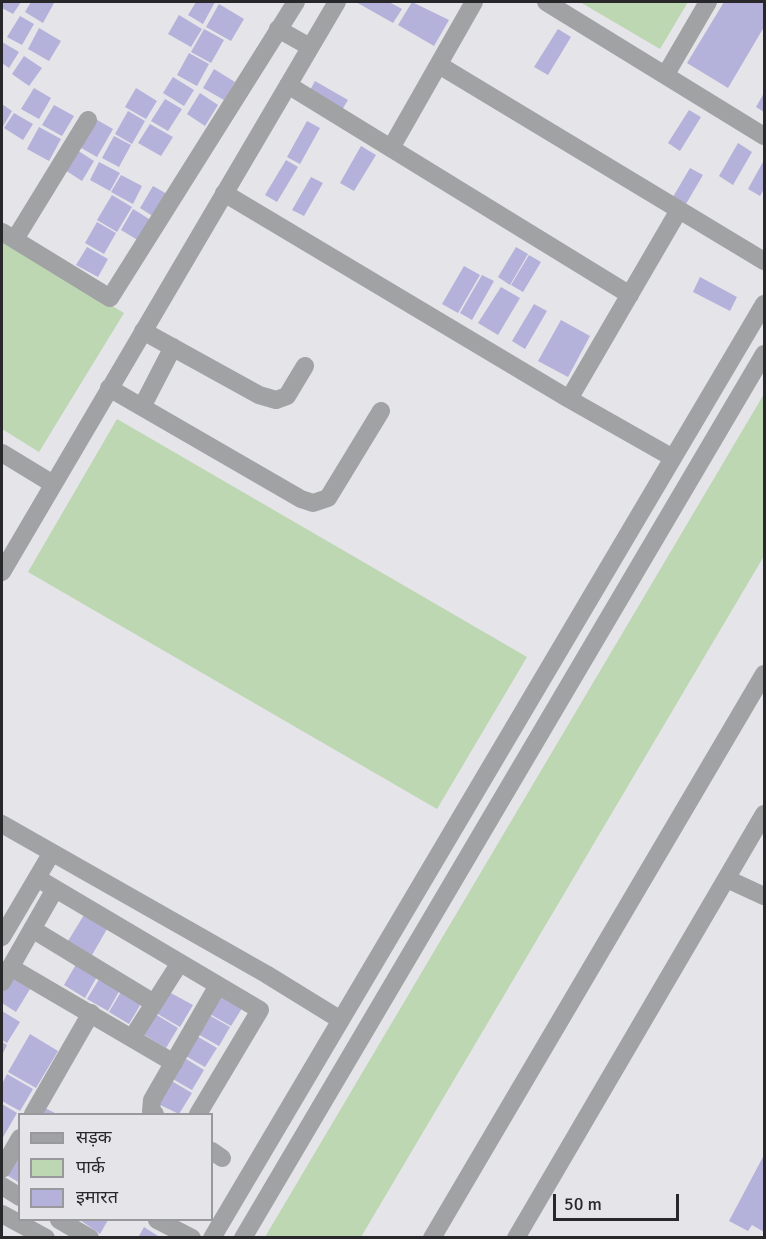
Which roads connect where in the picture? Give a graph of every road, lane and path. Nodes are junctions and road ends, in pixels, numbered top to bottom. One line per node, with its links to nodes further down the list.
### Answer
1 (296, 2): 6 (street)
2 (337, 2): 7 (street)
3 (474, 2): 8 (street)
4 (546, 2): 9 (street)
5 (708, 2): 9 (street)
6 (278, 28): 7 (street); 16 (street)
7 (310, 47): 10 (street)
8 (439, 65): 13 (street); 15 (street)
9 (666, 74): 12 (street)
10 (288, 85): 13 (street); 14 (street)
11 (88, 120): 16 (street)
12 (765, 136)
13 (392, 148): 18 (street)
14 (224, 193): 20 (street); 25 (street)
15 (679, 210): 17 (street); 18 (street)
16 (8, 235)
17 (765, 261)
18 (630, 295): 25 (street)
19 (765, 304): 29 (street)
20 (143, 331): 21 (street); 24 (street)
21 (173, 347): 23 (street); 26 (street)
22 (765, 354): 64 (street)
23 (305, 366)
24 (109, 388): 26 (street); 30 (street)
25 (569, 399): 29 (street)
26 (142, 407): 27 (street)
27 (381, 411)
28 (2, 453): 30 (street)
29 (673, 458): 47 (street)
30 (53, 484): 31 (street)
31 (2, 572)
32 (765, 674): 65 (street)
33 (765, 814): 37 (street)
34 (2, 824): 35 (street)
35 (51, 854): 36 (street); 47 (street)
36 (36, 878): 38 (street); 41 (street)
37 (727, 879): 39 (street); 66 (street)
38 (54, 889): 40 (street); 42 (street)
39 (765, 896)
40 (32, 929): 43 (street); 45 (street)
41 (2, 937)
42 (179, 964): 44 (street); 45 (street)
43 (6, 974): 46 (street)
44 (217, 987): 49 (street); 52 (street)
45 (154, 1003): 48 (street)
46 (91, 1013): 48 (street); 50 (street)
47 (339, 1019): 63 (street)
48 (132, 1038): 49 (street)
49 (174, 1062): 51 (street)
50 (34, 1113)
51 (153, 1113)
52 (199, 1113)
53 (18, 1141): 54 (street)
54 (2, 1169)
55 (2, 1186): 56 (street)
56 (18, 1196)
57 (2, 1214): 60 (street)
58 (61, 1221): 61 (street)
59 (159, 1221): 62 (street)
60 (39, 1236)
61 (90, 1238)
62 (192, 1238)
63 (212, 1238)
64 (243, 1238)
65 (432, 1238)
66 (516, 1238)

